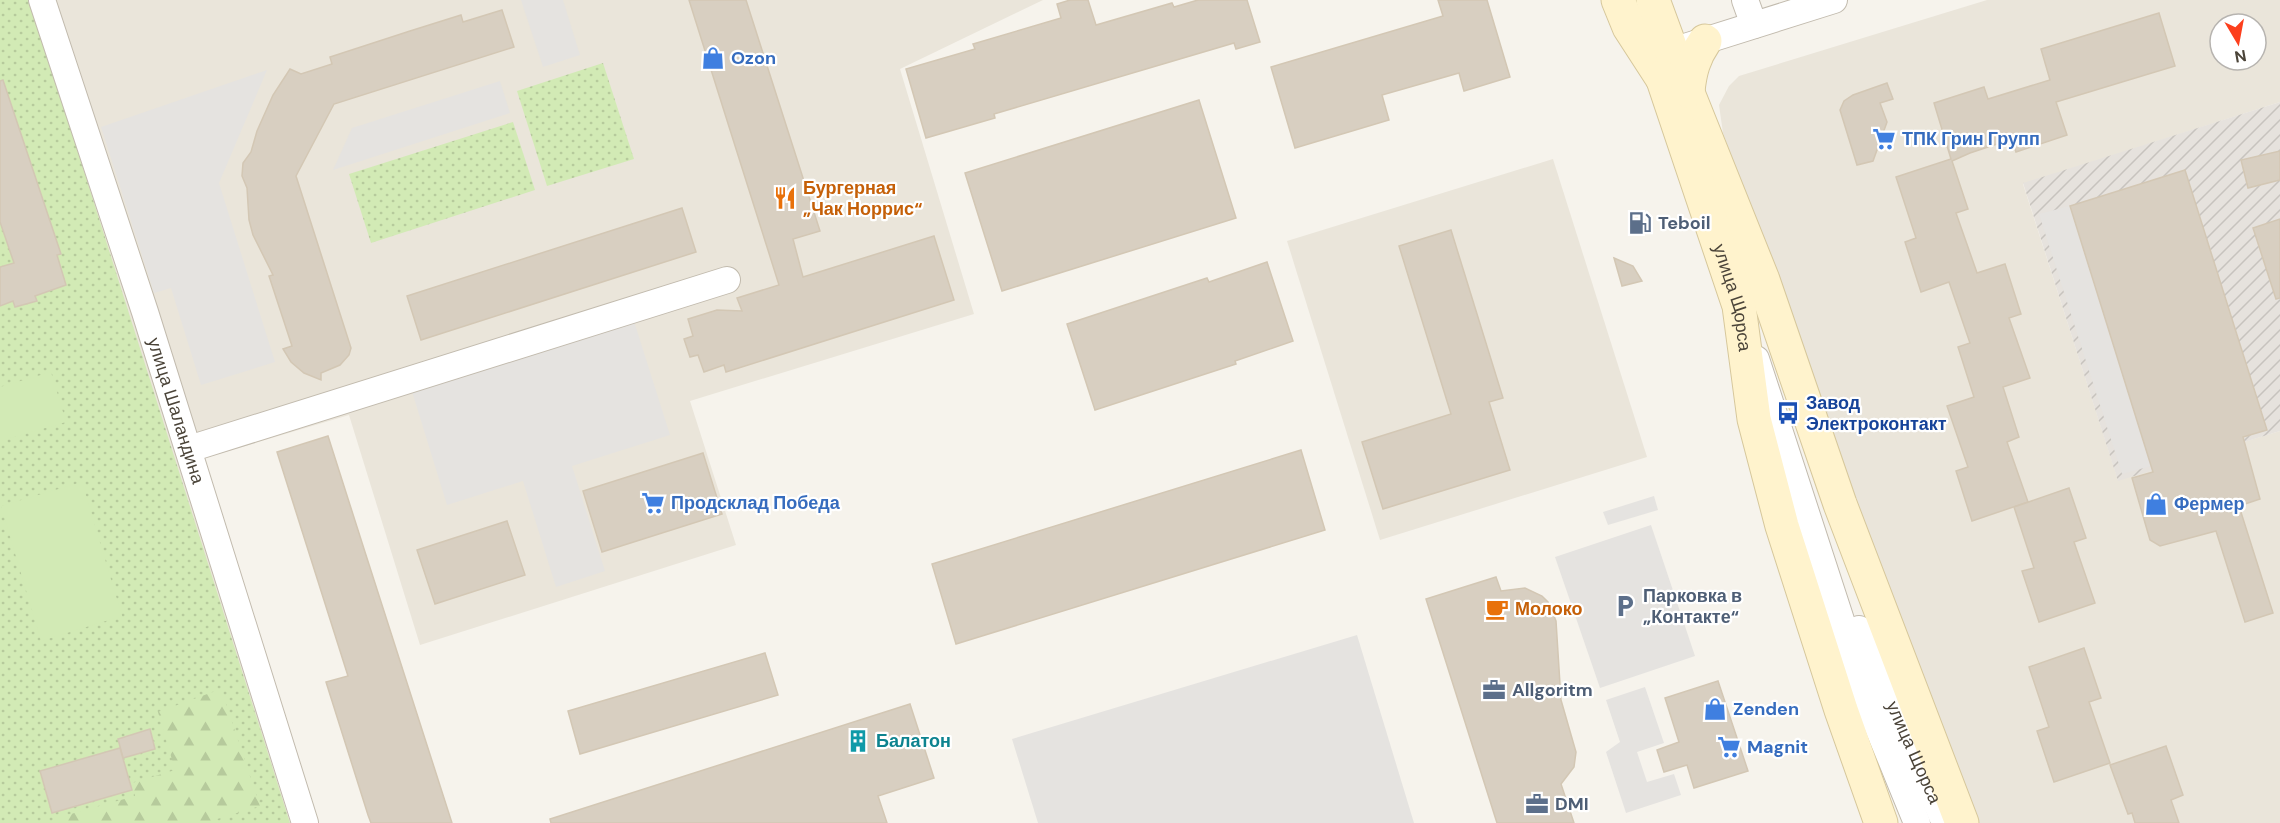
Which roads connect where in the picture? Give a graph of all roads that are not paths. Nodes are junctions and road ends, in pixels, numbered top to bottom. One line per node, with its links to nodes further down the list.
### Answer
1 (42, 0): 11 (street, улица Шаландина)
2 (1618, 0): 8 (main road, улица Щорса)
3 (1745, 0): 6 (street)
4 (1834, 0): 6 (street)
5 (1656, 9): 8 (main road, улица Щорса)
6 (1754, 25): 7 (street)
7 (1705, 41): 8 (street); 8 (main road)
8 (1668, 67): 10 (main road, улица Щорса); 17 (main road)
9 (727, 280): 11 (street)
10 (1739, 306): 12 (street, улица Щорса); 14 (main road)
11 (189, 449): 13 (street, улица Шаландина)
12 (1809, 517): 15 (street, улица Щорса); 16 (street, улица Щорса)
13 (305, 823)
14 (1881, 823)
15 (1917, 823)
16 (1945, 823)
17 (1962, 823)

